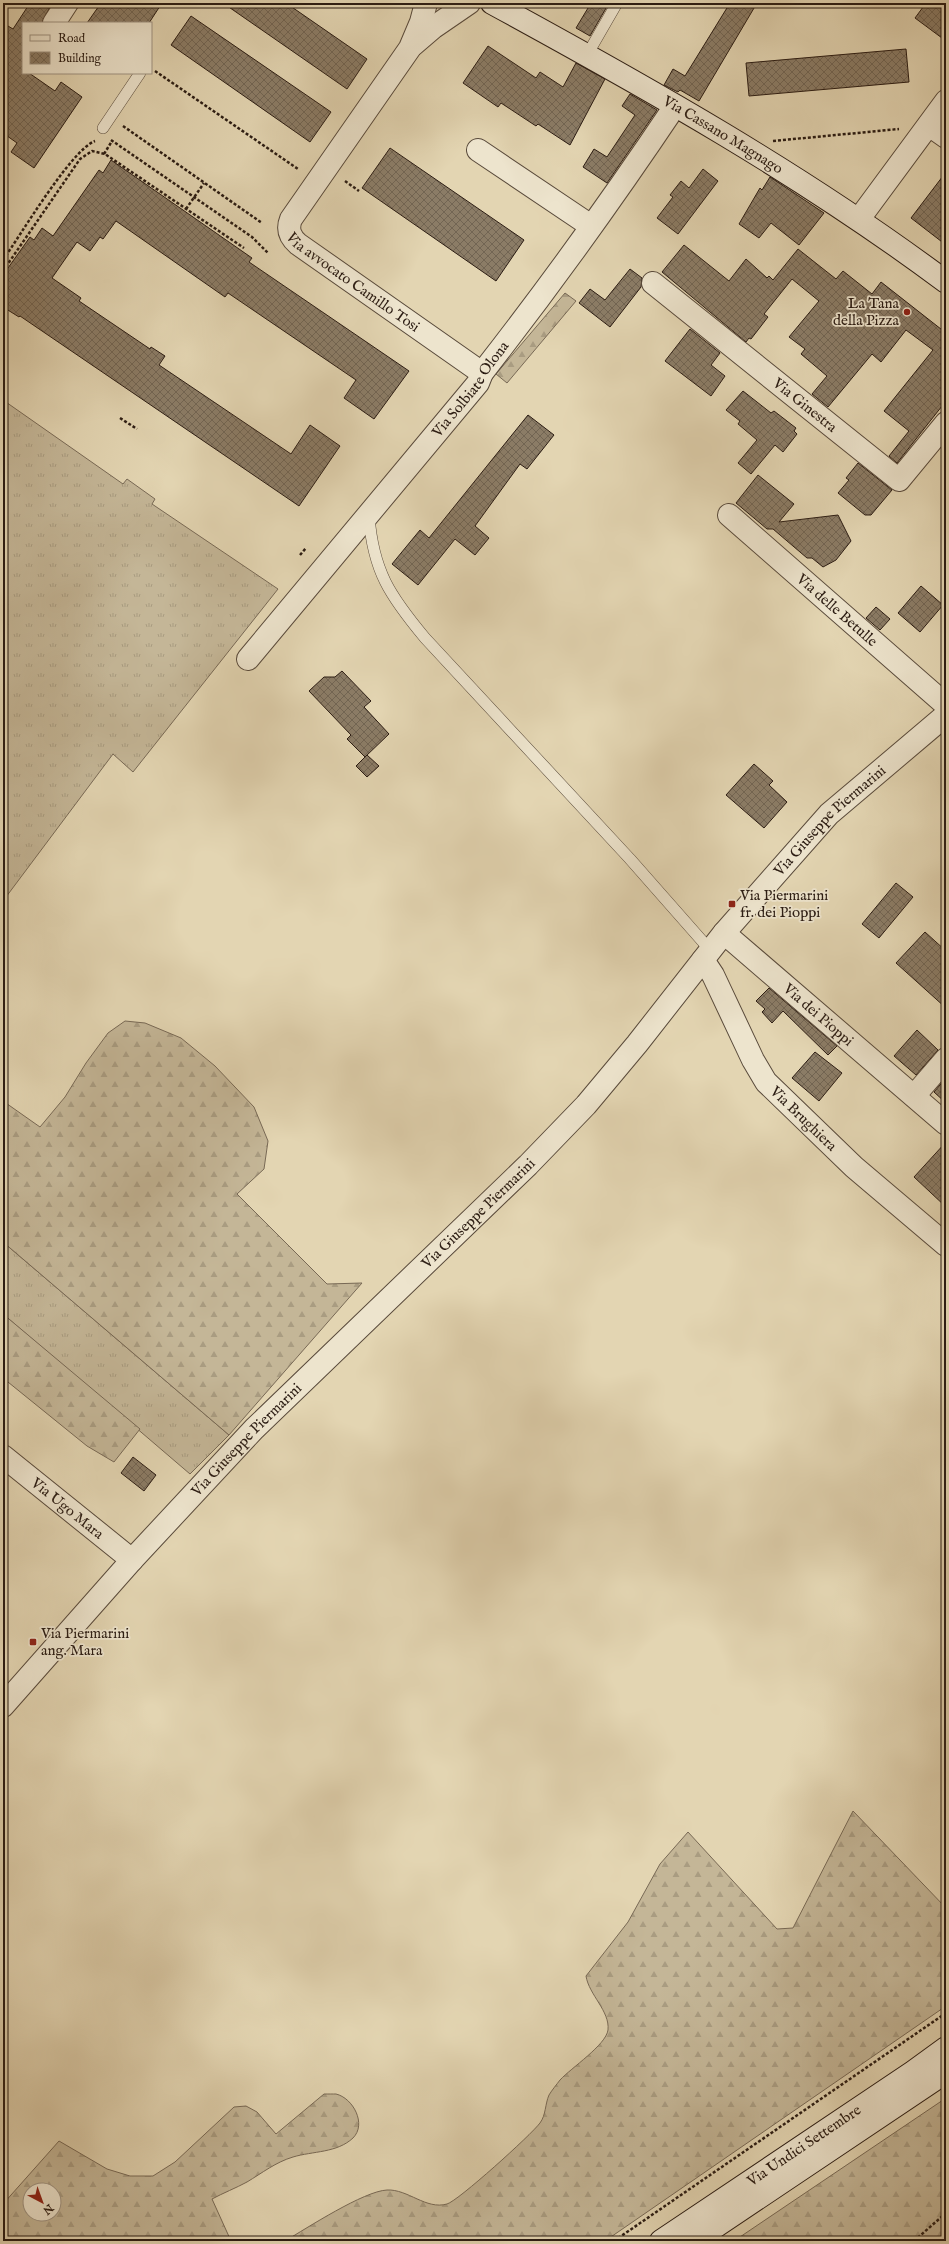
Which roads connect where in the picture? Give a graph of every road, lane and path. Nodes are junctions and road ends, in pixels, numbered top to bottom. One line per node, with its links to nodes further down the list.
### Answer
1 (67, 3): 6 (street)
2 (426, 3): 7 (street, Via avvocato Camillo Tosi)
3 (469, 3): 7 (street, Via avvocato Camillo Tosi)
4 (492, 3): 8 (street, Via Cassano Magnago)
5 (617, 3): 8 (lane)
6 (55, 22)
7 (410, 48): 36 (street, Via avvocato Camillo Tosi)
8 (587, 55): 12 (street, Via Cassano Magnago)
9 (152, 69): 21 (path)
10 (139, 74): 14 (lane)
11 (946, 101): 16 (street)
12 (675, 106): 27 (street, Via Cassano Magnago); 29 (street, Via Solbiate Olona)
13 (122, 126): 23 (path)
14 (103, 128)
15 (900, 129): 19 (path)
16 (937, 131): 27 (street)
17 (107, 139): 25 (path)
18 (97, 140): 32 (path)
19 (770, 141)
20 (478, 150): 29 (street)
21 (298, 169)
22 (345, 182): 24 (path)
23 (204, 183): 25 (path); 28 (path)
24 (359, 191)
25 (195, 197): 26 (path); 31 (path)
26 (186, 209): 30 (path); 33 (path)
27 (859, 219): 34 (street, Via Cassano Magnago)
28 (262, 223)
29 (591, 226): 36 (street, Via Solbiate Olona)
30 (244, 248)
31 (268, 253)
32 (3, 260)
33 (3, 271)
34 (946, 282)
35 (653, 283): 38 (street, Via Ginestra)
36 (482, 373): 40 (street, Via Solbiate Olona)
37 (120, 418): 39 (path)
38 (946, 424)
39 (137, 429)
40 (368, 514): 44 (street, Via Solbiate Olona); 48 (lane)
41 (729, 515): 45 (street, Via delle Betulle)
42 (306, 548): 43 (path)
43 (300, 555)
44 (248, 659)
45 (946, 705)
46 (946, 715): 47 (street, Via Giuseppe Piermarini)
47 (724, 933): 48 (street, Via Giuseppe Piermarini); 50 (street, Via dei Pioppi)
48 (707, 955): 52 (street, Via Brughiera); 54 (street, Via Giuseppe Piermarini)
49 (946, 1060): 50 (street)
50 (914, 1096): 51 (street, Via dei Pioppi)
51 (946, 1124)
52 (946, 1245)
53 (3, 1456): 54 (street, Via Ugo Mara)
54 (132, 1560): 55 (street, Via Giuseppe Piermarini)
55 (3, 1706)
56 (946, 2013): 60 (path)
57 (946, 2048): 61 (street, Via Undici Settembre)
58 (946, 2072): 62 (street, Via Undici Settembre)
59 (946, 2213): 63 (path)
60 (614, 2241)
61 (661, 2241)
62 (694, 2241)
63 (914, 2241)

